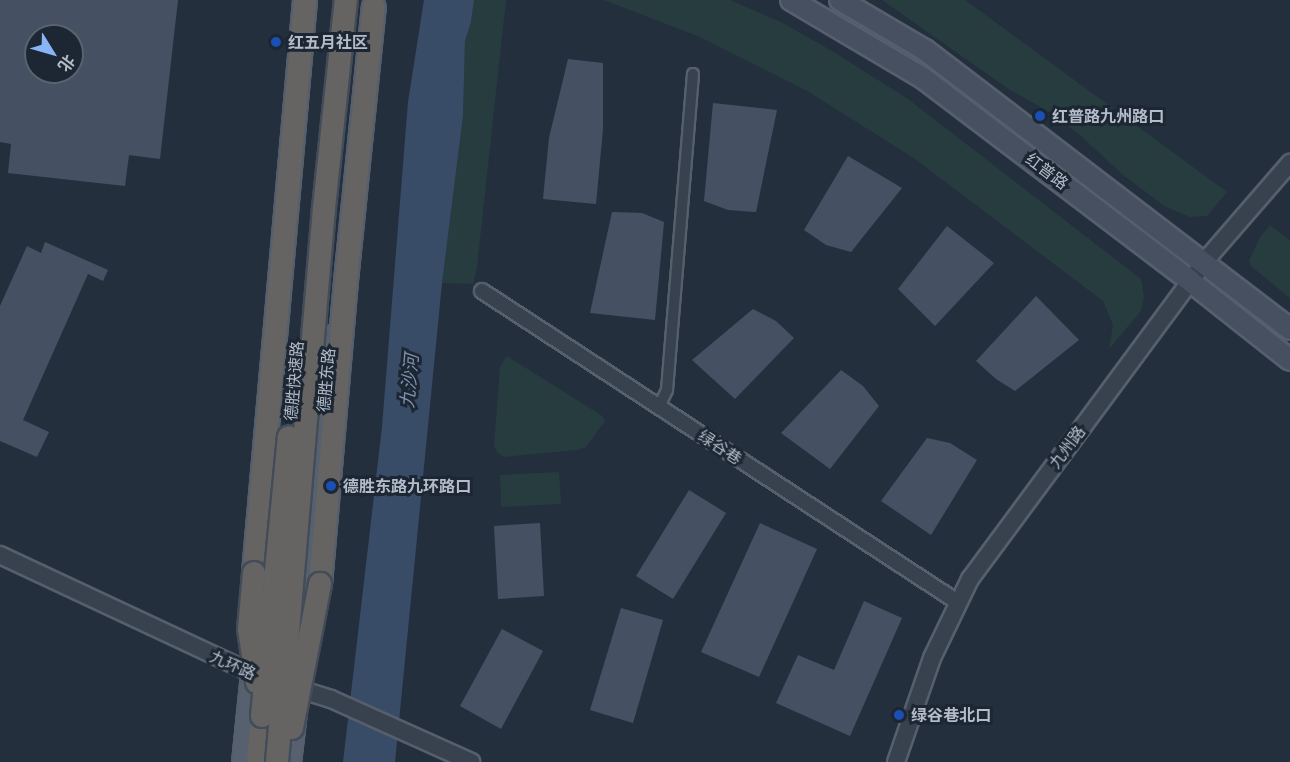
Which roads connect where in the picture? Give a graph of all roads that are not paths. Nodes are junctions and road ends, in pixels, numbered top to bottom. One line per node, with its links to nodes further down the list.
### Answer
1 (305, 0): 20 (highway, bridge)
2 (313, 0): 18 (main road)
3 (331, 0): 20 (highway, 德胜快速路, bridge)
4 (346, 0): 23 (highway, 德胜快速路, bridge)
5 (791, 0): 11 (main road, 红普路)
6 (843, 0): 10 (main road, 红普路)
7 (374, 4): 19 (main road, 德胜东路); 24 (highway, bridge)
8 (693, 74): 15 (street)
9 (1290, 163): 10 (street, 九州路)
10 (1205, 261): 11 (street, 九州路); 13 (main road, 红普路)
11 (1190, 281): 14 (main road, 红普路); 17 (street, 九州路)
12 (482, 291): 15 (street, 绿谷巷)
13 (1290, 329)
14 (1290, 360)
15 (659, 407): 17 (street, 绿谷巷)
16 (0, 555): 18 (street, 九环路)
17 (959, 603): 26 (street, 九州路)
18 (252, 675): 19 (street, 九环路); 21 (main road)
19 (297, 688): 24 (main road, 德胜东路); 25 (street, 九环路)
20 (262, 716): 22 (highway, 德胜快速路)
21 (243, 762)
22 (258, 762)
23 (277, 762)
24 (288, 762)
25 (471, 762)
26 (896, 762)

